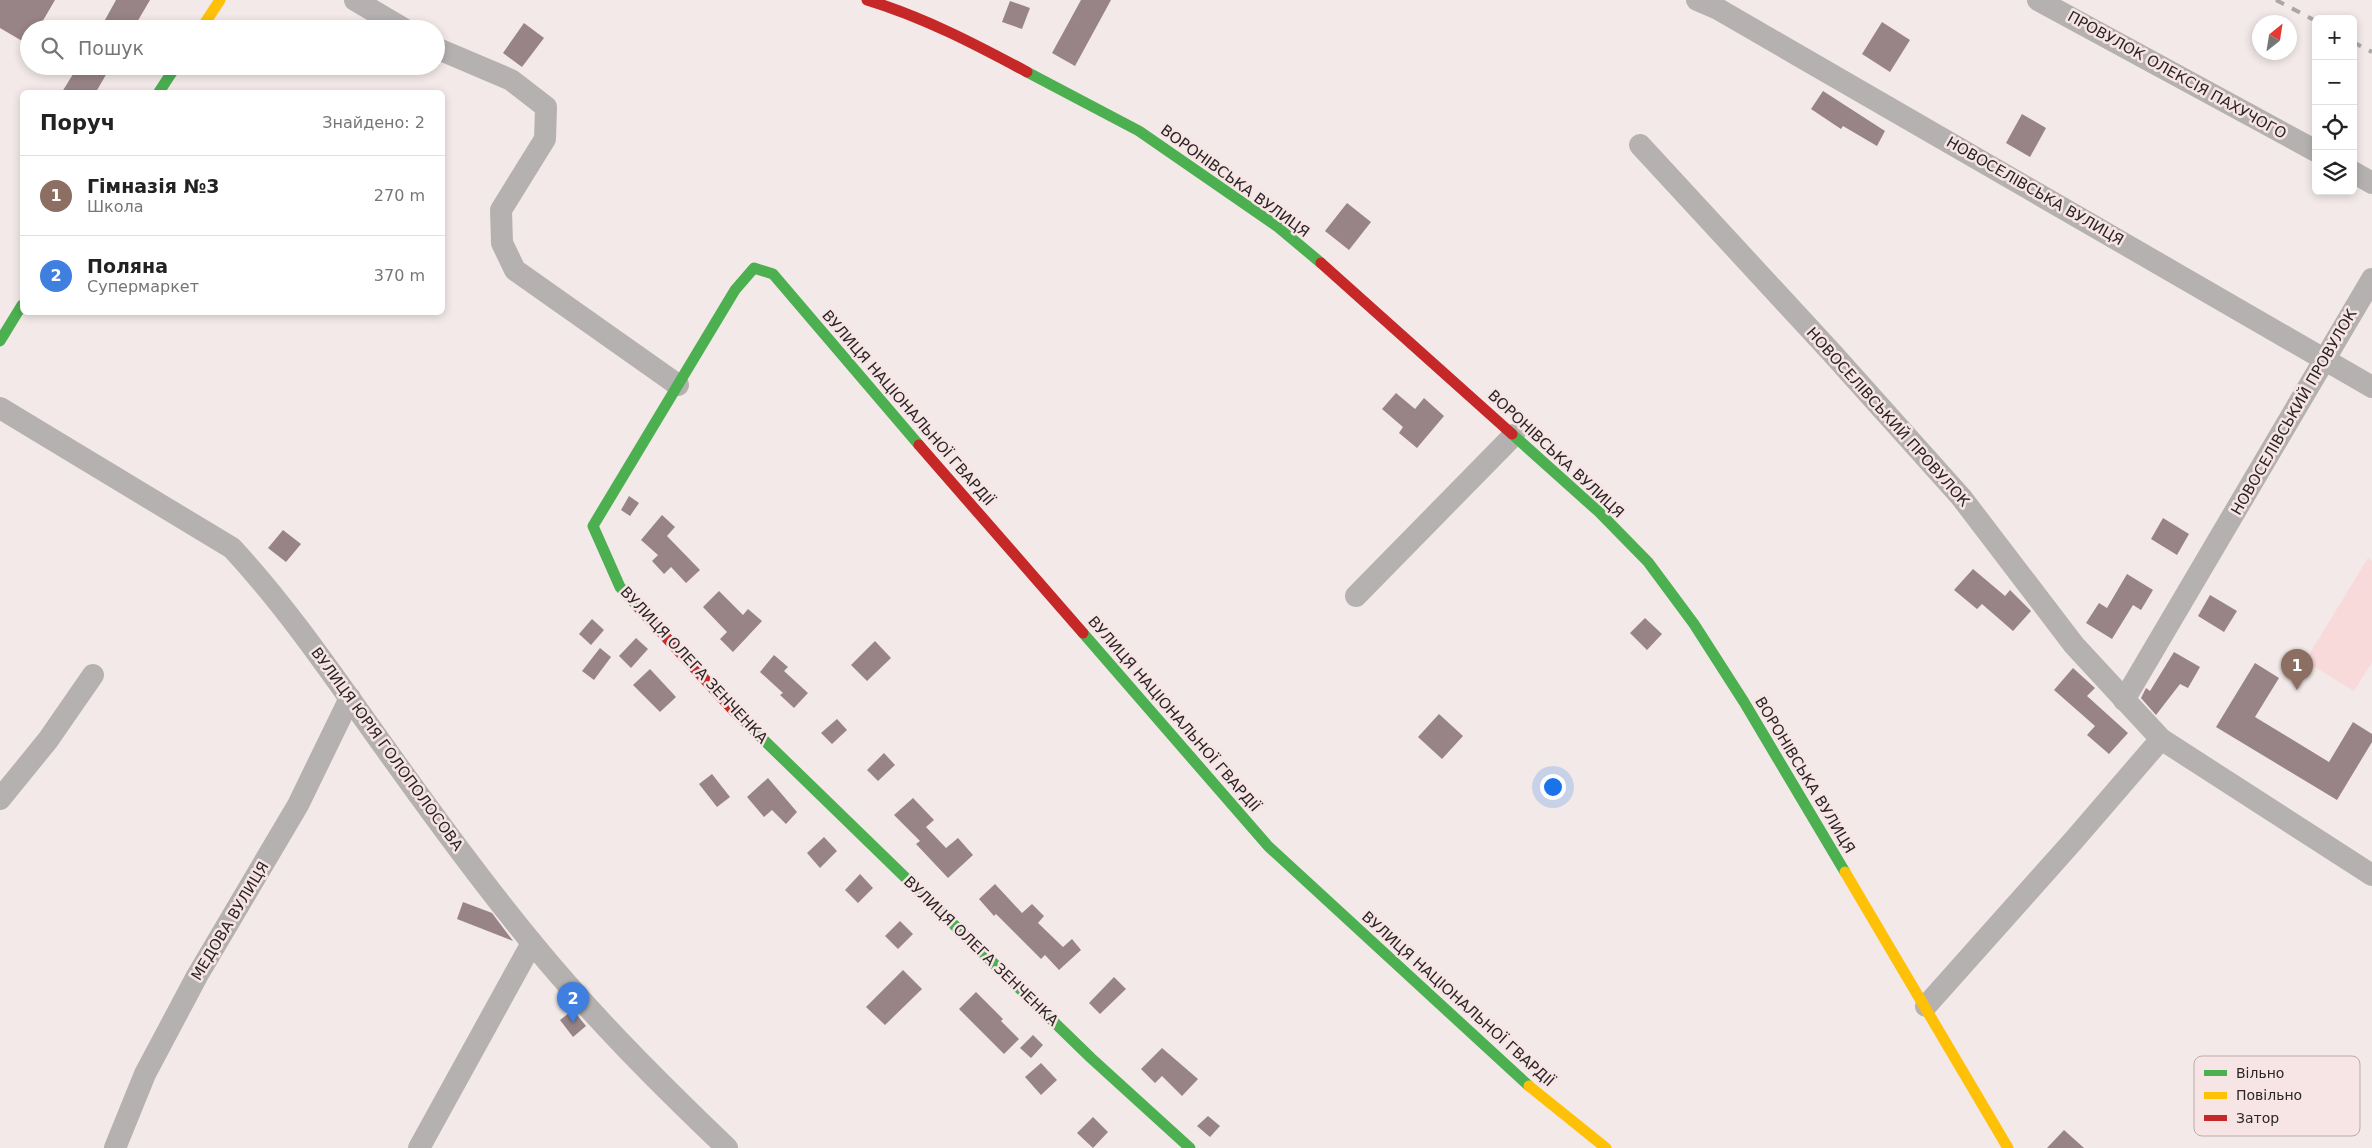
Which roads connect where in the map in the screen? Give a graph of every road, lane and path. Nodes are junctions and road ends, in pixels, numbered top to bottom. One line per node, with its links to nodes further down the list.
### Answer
1 (220, 0): 6 (street)
2 (356, 0): 7 (street)
3 (866, 0): 22 (street, ВОРОНІВСЬКА ВУЛИЦЯ)
4 (1697, 0): 18 (street, НОВОСЕЛІВСЬКА ВУЛИЦЯ)
5 (2038, 0): 12 (street, ПРОВУЛОК ОЛЕКСІЯ ПАХУЧОГО)
6 (207, 20)
7 (389, 20)
8 (445, 52): 19 (street)
9 (170, 75): 10 (street)
10 (159, 90)
11 (1640, 145): 26 (street, НОВОСЕЛІВСЬКИЙ ПРОВУЛОК)
12 (2314, 150)
13 (2357, 174): 14 (street)
14 (2372, 182)
15 (2372, 279): 18 (street, НОВОСЕЛІВСЬКИЙ ПРОВУЛОК)
16 (20, 308): 17 (street)
17 (0, 341)
18 (2326, 359): 20 (street, НОВОСЕЛІВСЬКА ВУЛИЦЯ); 26 (street, НОВОСЕЛІВСЬКИЙ ПРОВУЛОК)
19 (678, 385): 35 (street, ВУЛИЦЯ ОЛЕГА ЗЕНЧЕНКА); 36 (street, ВУЛИЦЯ НАЦІОНАЛЬНОЇ ГВАРДІЇ)
20 (2372, 386)
21 (0, 408): 25 (street, ВУЛИЦЯ ЮРІЯ ГОЛОПОЛОСОВА)
22 (1514, 435): 23 (street); 31 (street, ВОРОНІВСЬКА ВУЛИЦЯ)
23 (1356, 596)
24 (93, 676): 28 (street)
25 (350, 698): 30 (street, ВУЛИЦЯ ЮРІЯ ГОЛОПОЛОСОВА); 32 (street, МЕДОВА ВУЛИЦЯ)
26 (2124, 700): 27 (street, НОВОСЕЛІВСЬКИЙ ПРОВУЛОК)
27 (2161, 739): 29 (street, НОВОСЕЛІВСЬКИЙ ПРОВУЛОК); 31 (street)
28 (0, 799)
29 (2372, 875)
30 (532, 943): 33 (street); 34 (street, ВУЛИЦЯ ЮРІЯ ГОЛОПОЛОСОВА)
31 (1926, 1006): 37 (street, ВОРОНІВСЬКА ВУЛИЦЯ)
32 (115, 1148)
33 (419, 1148)
34 (728, 1148)
35 (1190, 1148)
36 (1606, 1148)
37 (2008, 1148)

